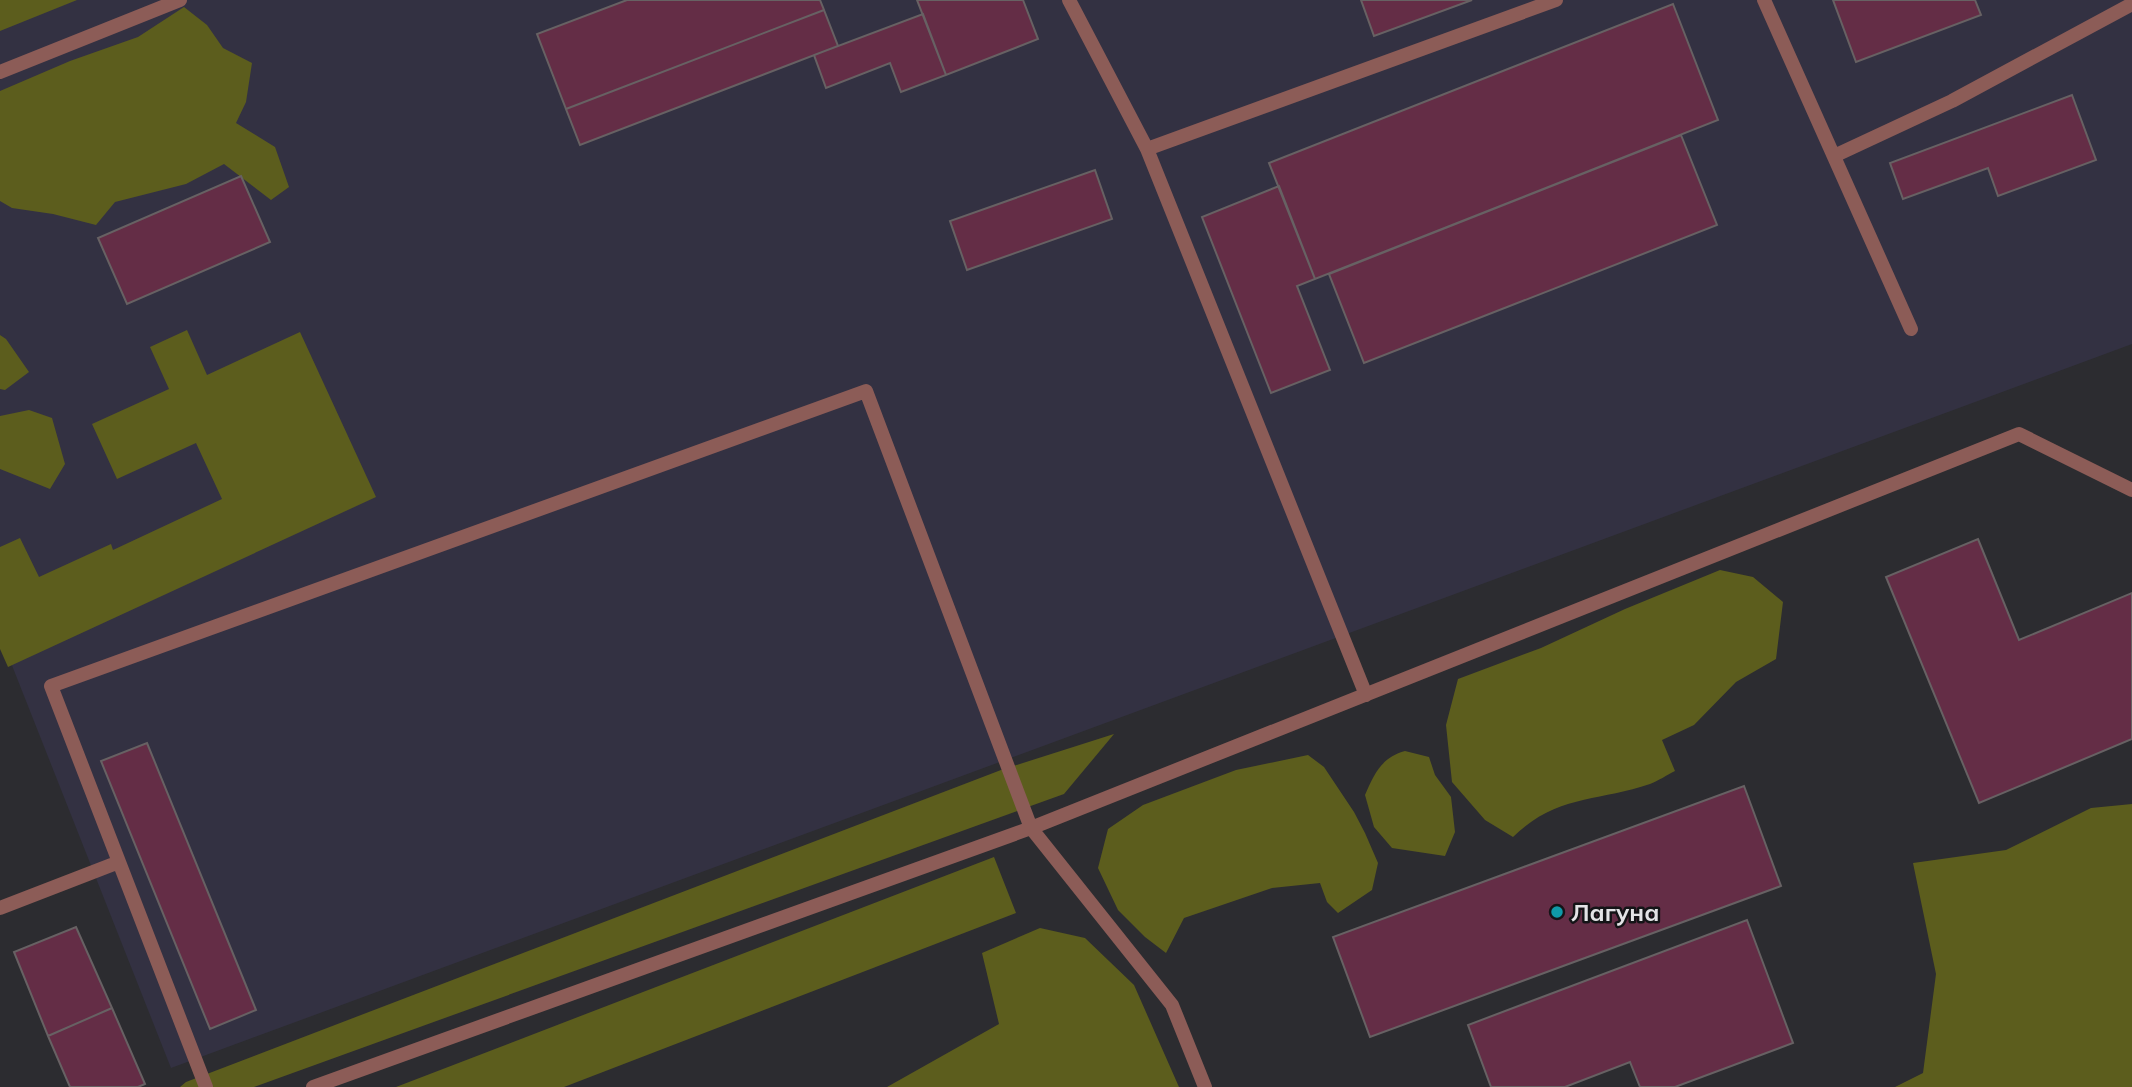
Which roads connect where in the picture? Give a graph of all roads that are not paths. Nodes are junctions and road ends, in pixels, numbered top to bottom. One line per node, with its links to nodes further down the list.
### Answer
1 (180, 0): 6 (lane)
2 (1069, 0): 7 (lane)
3 (1556, 0): 7 (lane)
4 (1765, 0): 8 (lane)
5 (2132, 4): 8 (lane)
6 (0, 72)
7 (1147, 149): 11 (lane)
8 (1834, 156): 9 (lane)
9 (1911, 328)
10 (2132, 490): 11 (lane)
11 (1366, 695): 12 (lane)
12 (1031, 828): 13 (lane); 16 (lane); 17 (lane)
13 (118, 862): 14 (lane); 15 (lane)
14 (0, 908)
15 (206, 1087)
16 (313, 1087)
17 (1205, 1087)

